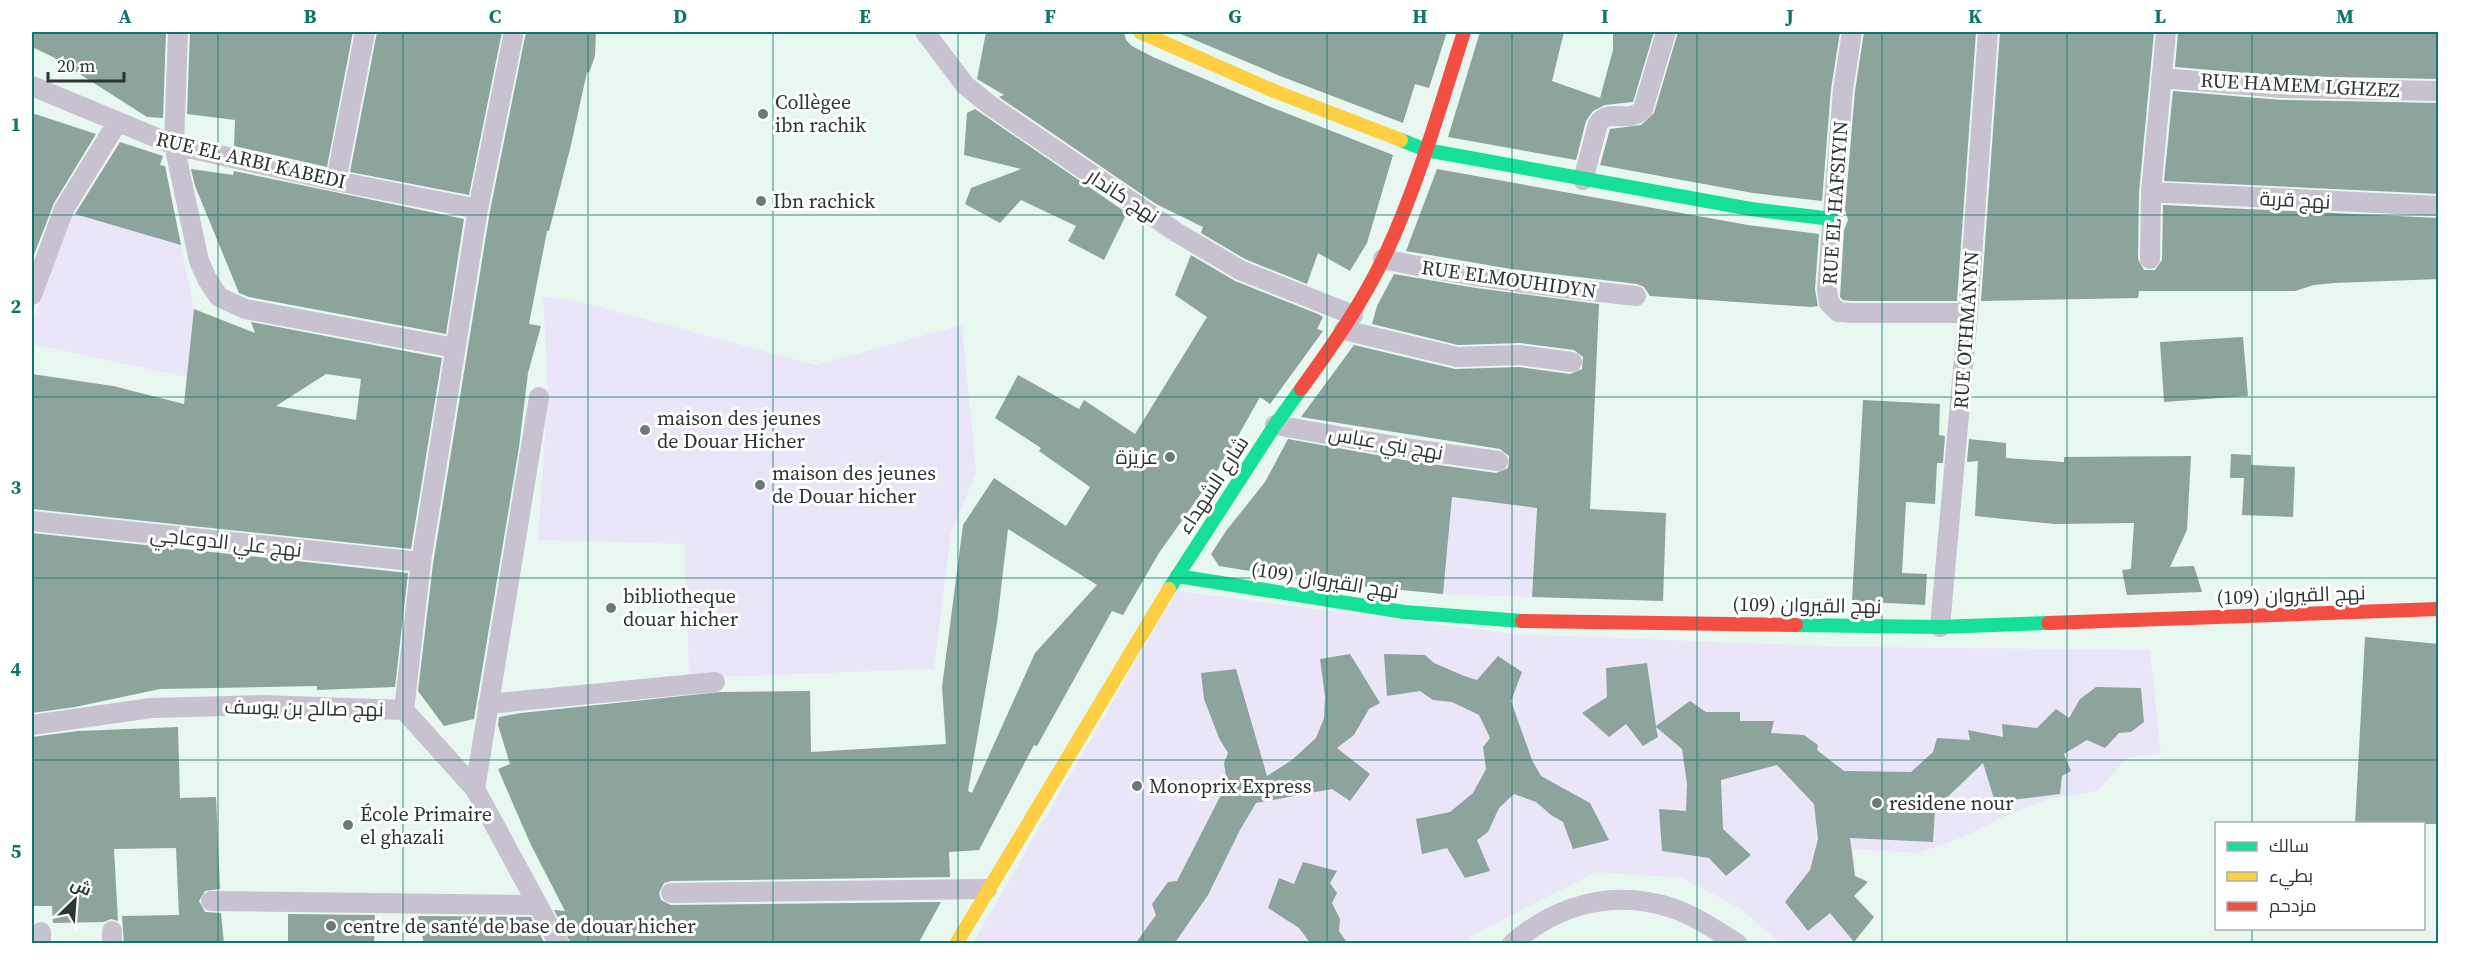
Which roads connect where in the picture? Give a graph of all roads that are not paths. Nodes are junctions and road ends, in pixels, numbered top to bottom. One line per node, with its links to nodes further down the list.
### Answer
1 (178, 32): 15 (street)
2 (365, 32): 18 (street)
3 (514, 32): 21 (street)
4 (925, 32): 28 (street, نهج كاندار)
5 (1140, 32): 16 (street)
6 (1464, 32): 16 (street, شارع الشهداء)
7 (1666, 32): 17 (street)
8 (1852, 32): 22 (street, RUE EL HAFSIYIN)
9 (1988, 32): 27 (street, RUE OTHMANYN)
10 (2166, 32): 11 (street)
11 (2161, 78): 13 (street, RUE HAMEM LGHZEZ); 19 (street)
12 (32, 86): 14 (street, RUE EL ARBI KABEDI)
13 (2439, 91)
14 (117, 123): 15 (street, RUE EL ARBI KABEDI); 25 (street)
15 (174, 145): 18 (street, RUE EL ARBI KABEDI); 29 (street)
16 (1426, 150): 17 (street); 24 (street, شارع الشهداء)
17 (1583, 180): 22 (street)
18 (336, 181): 21 (street, RUE EL ARBI KABEDI)
19 (2151, 192): 20 (street, نهج قربة); 23 (street)
20 (2439, 206)
21 (478, 209): 29 (street)
22 (1832, 219): 27 (street, RUE EL HAFSIYIN)
23 (2150, 258)
24 (1383, 259): 26 (street, RUE ELMOUHIDYN); 28 (street, شارع الشهداء)
25 (32, 294)
26 (1636, 296)
27 (1968, 313): 38 (street, RUE OTHMANYN)
28 (1348, 323): 30 (street, نهج كاندار); 32 (street, شارع الشهداء)
29 (455, 348): 35 (street)
30 (1572, 362)
31 (539, 397): 40 (street)
32 (1275, 425): 33 (street, نهج بني عباس); 36 (street, شارع الشهداء)
33 (1498, 460)
34 (32, 521): 35 (street, نهج علي الدوعاجي)
35 (421, 562): 41 (street)
36 (1177, 576): 38 (street, نهج القيروان (109)); 44 (street, شارع الشهداء)
37 (2439, 609): 38 (street, نهج القيروان (109))
38 (1940, 627)
39 (716, 682): 40 (street)
40 (488, 704): 43 (street)
41 (404, 710): 42 (street, نهج صالح بن يوسف); 43 (street, نهج صالح بن يوسف)
42 (32, 725)
43 (475, 789): 47 (street, نهج صالح بن يوسف)
44 (987, 889): 45 (street); 49 (street, شارع الشهداء)
45 (671, 893)
46 (211, 901): 47 (street)
47 (538, 905): 48 (street, نهج صالح بن يوسف)
48 (560, 944)
49 (956, 944)
50 (1512, 944): 51 (street)
51 (1738, 944)

